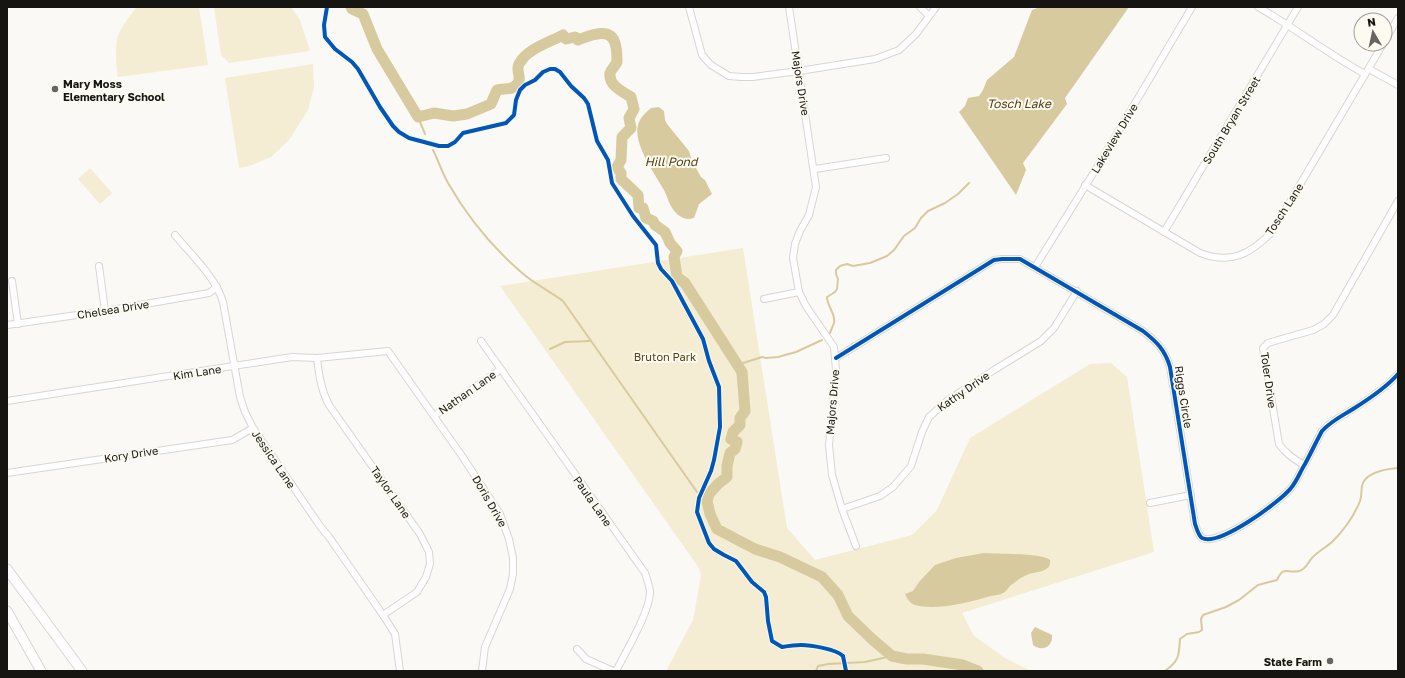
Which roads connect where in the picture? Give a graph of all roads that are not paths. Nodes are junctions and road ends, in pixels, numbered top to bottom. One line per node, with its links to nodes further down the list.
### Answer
1 (688, 7): 11 (street)
2 (789, 7): 11 (street, Majors Drive)
3 (920, 7): 8 (street)
4 (936, 7): 8 (street)
5 (1192, 7): 16 (street, Lakeview Drive)
6 (1258, 7): 9 (street)
7 (1298, 7): 9 (street, South Bryan Street)
8 (929, 16): 11 (street)
9 (1288, 24): 12 (street); 18 (street, South Bryan Street)
10 (1378, 52): 12 (street, Tosch Lane)
11 (799, 71): 15 (street, Majors Drive)
12 (1367, 71): 13 (street); 18 (street, Tosch Lane)
13 (1398, 85)
14 (886, 158): 15 (street)
15 (815, 169): 24 (street, Majors Drive)
16 (1085, 185): 18 (street, Tosch Lane); 21 (street, Lakeview Drive)
17 (1398, 201): 40 (street, Toler Drive)
18 (1164, 232)
19 (175, 235): 23 (street, Jessica Lane)
20 (99, 266): 27 (street)
21 (1035, 267): 25 (street, Riggs Circle); 33 (street, Riggs Circle)
22 (12, 281): 28 (street)
23 (217, 287): 27 (street, Chelsea Drive); 34 (street, Jessica Lane)
24 (799, 292): 26 (street); 33 (street, Majors Drive)
25 (1077, 292): 42 (street, Riggs Circle); 44 (street, Kathy Drive)
26 (764, 299)
27 (106, 311): 28 (street, Chelsea Drive)
28 (18, 324): 29 (street, Chelsea Drive)
29 (7, 326)
30 (481, 340): 35 (street, Paula Lane)
31 (388, 351): 32 (street, Kim Lane); 38 (street, Doris Drive)
32 (317, 358): 34 (street, Kim Lane); 48 (street, Taylor Lane)
33 (836, 358): 44 (street, Majors Drive)
34 (235, 366): 37 (street, Kim Lane); 39 (street, Jessica Lane)
35 (501, 369): 38 (street, Nathan Lane); 54 (street, Paula Lane)
36 (1398, 374): 40 (street, Riggs Circle)
37 (7, 401)
38 (434, 416): 53 (street, Doris Drive)
39 (253, 428): 41 (street, Kory Drive); 48 (street, Jessica Lane)
40 (1304, 465): 42 (street, Riggs Circle)
41 (7, 473)
42 (1191, 495): 43 (street)
43 (1150, 503)
44 (842, 509): 45 (street, Majors Drive)
45 (856, 546)
46 (7, 569): 51 (highway)
47 (7, 611): 50 (highway)
48 (383, 615): 52 (street, Jessica Lane)
49 (577, 649): 54 (street)
50 (41, 671)
51 (82, 671)
52 (400, 671)
53 (482, 671)
54 (614, 671)

